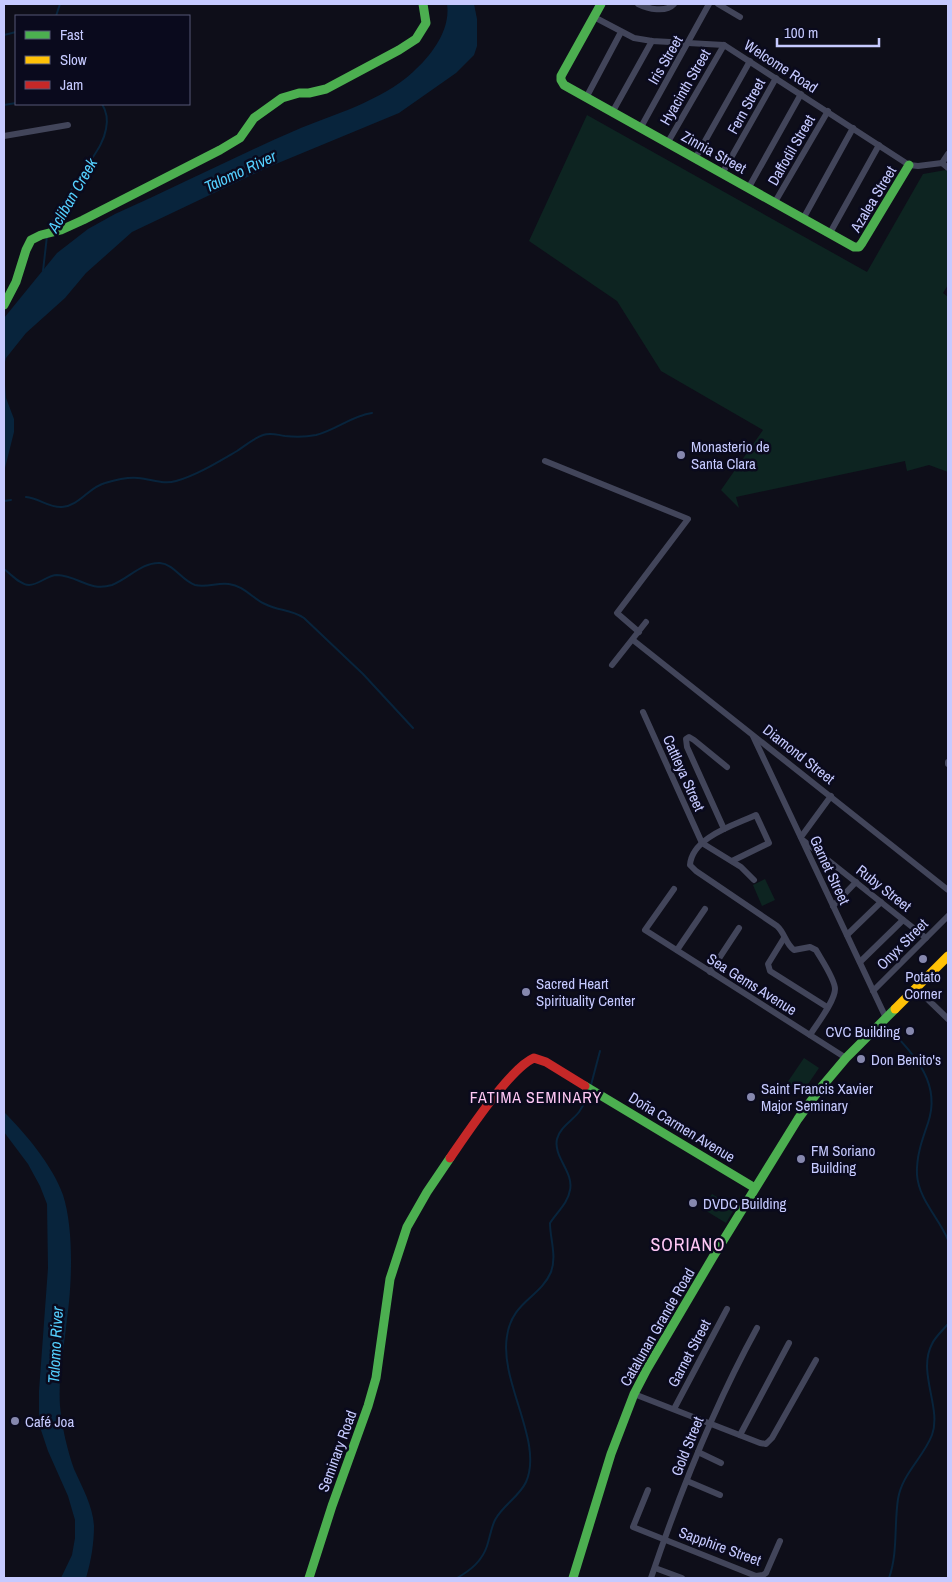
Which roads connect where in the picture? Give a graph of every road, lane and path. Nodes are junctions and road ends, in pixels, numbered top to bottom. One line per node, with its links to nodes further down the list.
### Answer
1 (423, 4): 36 (street)
2 (601, 4): 7 (street)
3 (638, 4): 4 (street)
4 (674, 4)
5 (710, 4): 11 (street, Iris Street)
6 (718, 4): 8 (street)
7 (594, 17): 9 (street, Welcome Road); 16 (street, Zinnia Street)
8 (740, 17)
9 (620, 32): 10 (street, Welcome Road); 16 (street)
10 (652, 41): 11 (street, Welcome Road); 18 (street)
11 (689, 42): 12 (street, Welcome Road); 20 (street, Iris Street)
12 (724, 45): 13 (street, Welcome Road); 23 (street, Hyacinth Street)
13 (750, 61): 14 (street, Welcome Road); 26 (street)
14 (776, 78): 15 (street, Welcome Road); 30 (street, Fern Street)
15 (801, 94): 17 (street, Welcome Road); 31 (street)
16 (587, 96): 18 (street, Zinnia Street)
17 (828, 111): 21 (street, Welcome Road); 32 (street, Daffodil Street)
18 (613, 112): 20 (street, Zinnia Street)
19 (68, 125): 22 (street)
20 (641, 127): 23 (street, Zinnia Street)
21 (853, 128): 24 (street, Welcome Road); 33 (street)
22 (4, 136)
23 (668, 142): 26 (street, Zinnia Street)
24 (879, 145): 28 (street, Welcome Road); 34 (street)
25 (948, 154): 27 (street)
26 (696, 157): 30 (street, Zinnia Street)
27 (942, 163): 28 (street); 29 (street)
28 (909, 165): 35 (street, Azalea Street)
29 (948, 168)
30 (723, 172): 31 (street, Zinnia Street)
31 (750, 187): 32 (street, Zinnia Street)
32 (775, 202): 33 (street, Zinnia Street)
33 (803, 218): 34 (street, Zinnia Street)
34 (830, 233): 35 (street, Zinnia Street)
35 (859, 247)
36 (4, 305)
37 (545, 461): 39 (street)
38 (646, 622): 39 (street)
39 (639, 632): 40 (street)
40 (633, 640): 41 (street); 43 (street, Diamond Street)
41 (612, 665)
42 (644, 712): 48 (street, Cattleya Street)
43 (752, 734): 45 (street, Diamond Street); 47 (street, Garnet Street)
44 (728, 767): 46 (street)
45 (831, 796): 47 (street); 53 (street, Diamond Street)
46 (724, 829): 48 (street); 49 (street)
47 (801, 838): 51 (street, Ruby Street); 55 (street, Garnet Street)
48 (702, 843): 49 (street); 61 (street)
49 (732, 861): 50 (street)
50 (754, 880)
51 (856, 882): 54 (street, Ruby Street); 55 (street)
52 (674, 890): 63 (street, Sea Gems Avenue)
53 (948, 890)
54 (881, 902): 58 (street, Ruby Street); 60 (street)
55 (833, 906): 60 (street, Garnet Street)
56 (705, 909): 63 (street)
57 (948, 916): 62 (street, Onyx Street)
58 (904, 920): 62 (street, Ruby Street); 65 (street)
59 (739, 928): 66 (street)
60 (847, 935): 65 (street, Garnet Street)
61 (784, 938): 69 (street); 69 (street)
62 (926, 938): 68 (street, Onyx Street)
63 (677, 950): 66 (street, Sea Gems Avenue)
64 (948, 956): 67 (street, Catalunan Grande Road)
65 (860, 962): 68 (street, Garnet Street)
66 (710, 972): 72 (street, Sea Gems Avenue)
67 (916, 988): 70 (street, Catalunan Grande Road); 71 (street)
68 (873, 991): 70 (street, Garnet Street)
69 (827, 1008): 72 (street)
70 (886, 1018): 73 (street, Catalunan Grande Road)
71 (948, 1019)
72 (810, 1035): 73 (street, Sea Gems Avenue)
73 (846, 1058): 74 (street, Catalunan Grande Road)
74 (756, 1188): 77 (street, Doña Carmen Avenue); 80 (street, Catalunan Grande Road)
75 (727, 1309): 81 (street, Garnet Street)
76 (757, 1328): 82 (street, Gold Street)
77 (382, 1332): 92 (street, Seminary Road)
78 (789, 1343): 83 (street)
79 (816, 1360): 83 (street)
80 (634, 1394): 81 (street); 93 (street, Catalunan Grande Road)
81 (674, 1409): 82 (street)
82 (710, 1423): 83 (street); 84 (street, Gold Street)
83 (740, 1435)
84 (698, 1452): 85 (street); 86 (street, Gold Street)
85 (721, 1464)
86 (687, 1481): 88 (street); 89 (street, Gold Street)
87 (648, 1490): 89 (street, Sapphire Street)
88 (720, 1495)
89 (664, 1539): 90 (street, Sapphire Street); 91 (street, Gold Street)
90 (780, 1541)
91 (655, 1568): 94 (street, Gold Street); 95 (street)
92 (309, 1578)
93 (573, 1578)
94 (651, 1578)
95 (682, 1578)

